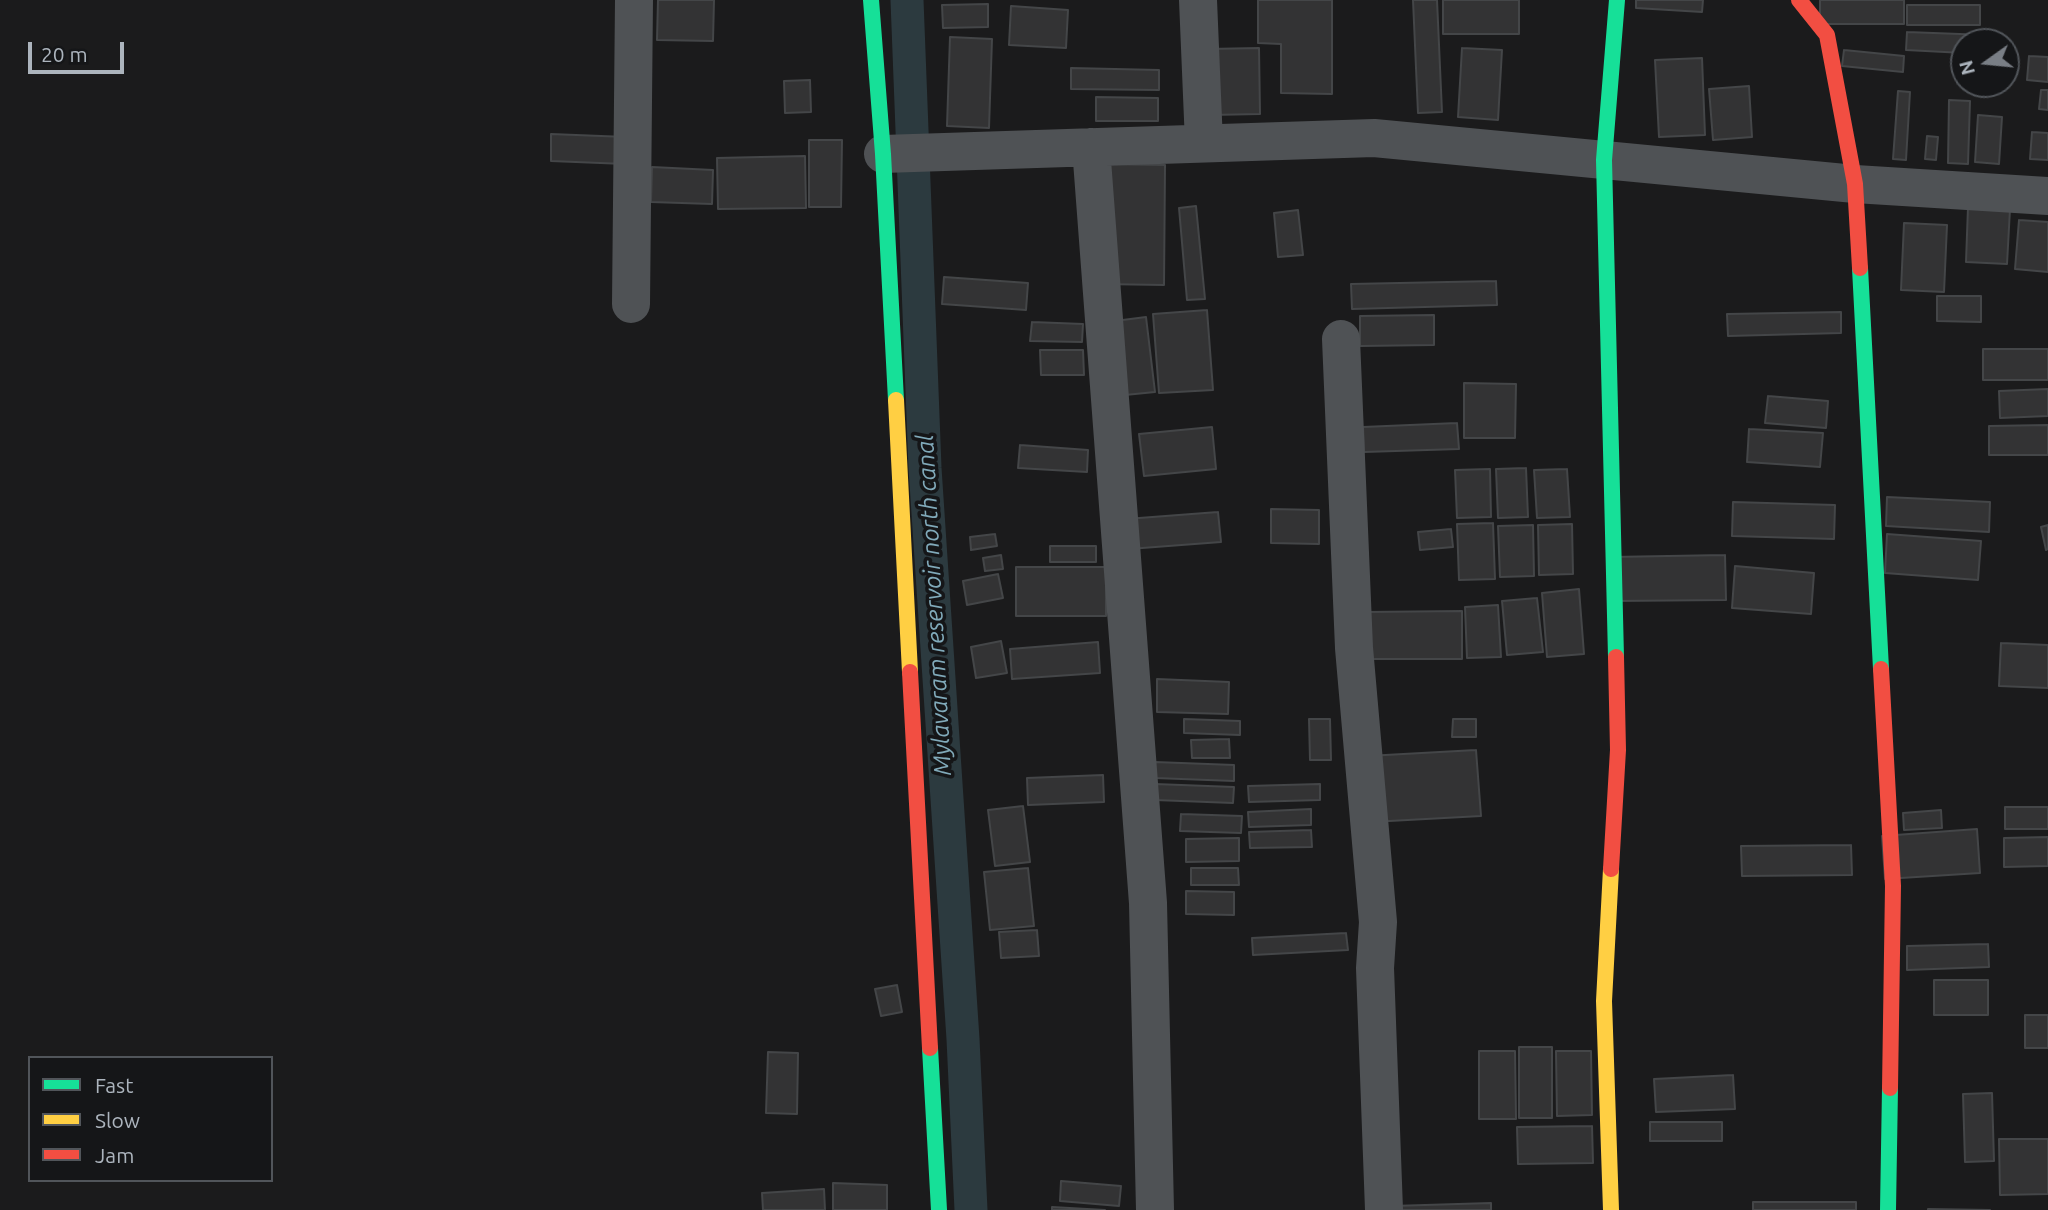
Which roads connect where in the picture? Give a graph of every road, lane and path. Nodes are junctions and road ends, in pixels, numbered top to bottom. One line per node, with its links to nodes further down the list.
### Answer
1 (634, 0): 12 (street)
2 (871, 0): 8 (street)
3 (1198, 0): 6 (street)
4 (1617, 0): 9 (street)
5 (1798, 0): 10 (street)
6 (1205, 144): 7 (street); 9 (street)
7 (1091, 147): 8 (street); 15 (street)
8 (883, 154): 14 (street)
9 (1604, 160): 10 (street); 17 (street)
10 (1855, 184): 11 (street); 18 (street)
11 (2048, 195)
12 (631, 304)
13 (1341, 339): 16 (street)
14 (939, 1210)
15 (1155, 1210)
16 (1384, 1210)
17 (1611, 1210)
18 (1888, 1210)

